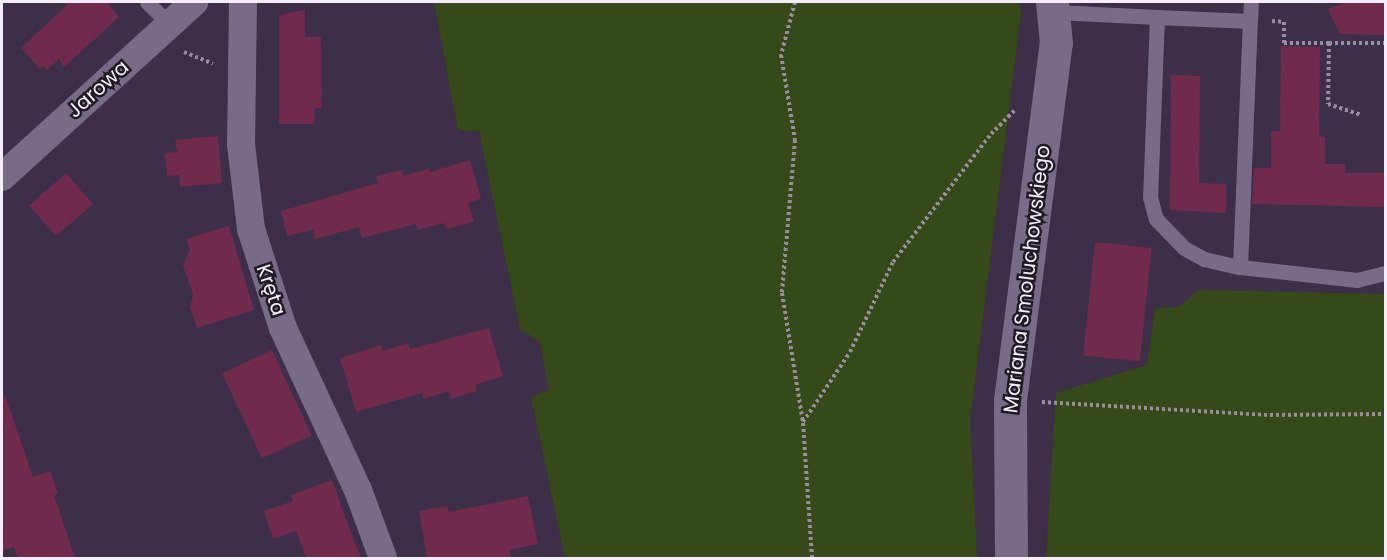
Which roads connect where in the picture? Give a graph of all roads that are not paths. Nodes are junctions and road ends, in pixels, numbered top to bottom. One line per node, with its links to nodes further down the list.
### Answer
1 (147, 2): 8 (lane)
2 (194, 2): 8 (street, Jarowa)
3 (243, 2): 12 (street, Kręta)
4 (1251, 2): 7 (lane)
5 (1054, 7): 6 (lane); 13 (street, Mariana Smoluchowskiego)
6 (1157, 17): 7 (lane); 10 (lane)
7 (1250, 21): 10 (lane)
8 (174, 37): 9 (street, Jarowa)
9 (2, 177)
10 (1240, 267): 11 (lane)
11 (1386, 273)
12 (383, 558)
13 (1011, 558)

